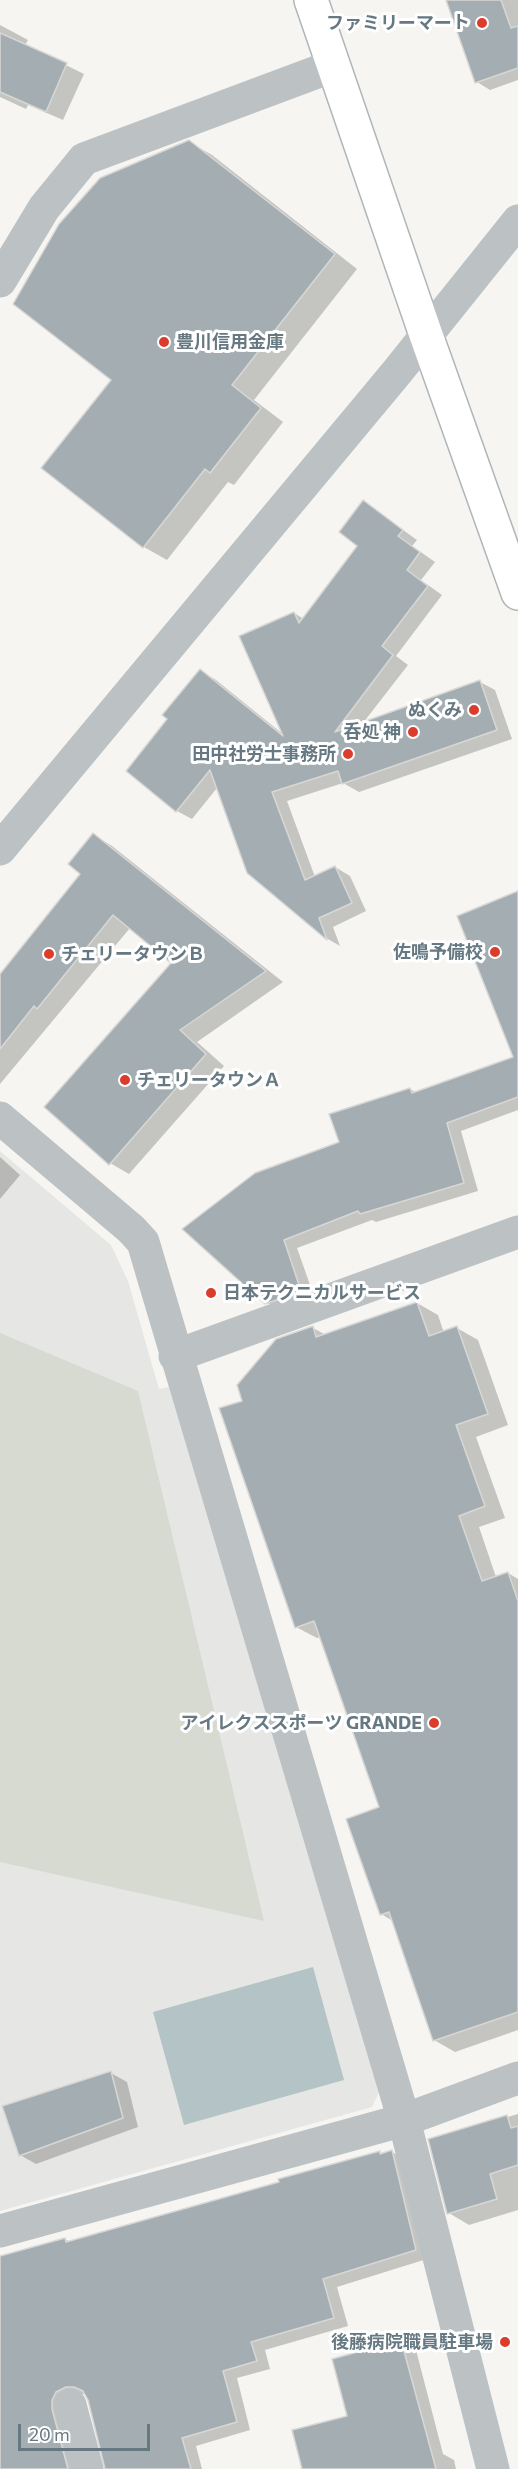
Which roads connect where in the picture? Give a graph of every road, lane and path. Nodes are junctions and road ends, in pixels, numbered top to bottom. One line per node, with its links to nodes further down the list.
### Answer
1 (311, 0): 2 (street)
2 (333, 66): 4 (street); 5 (street)
3 (518, 221): 5 (street)
4 (0, 281)
5 (426, 335): 6 (street); 7 (street)
6 (518, 593)
7 (0, 849)
8 (0, 1118): 10 (street)
9 (518, 1232): 10 (street)
10 (176, 1356): 12 (street)
11 (518, 2078): 12 (street)
12 (404, 2120): 13 (street); 16 (street)
13 (0, 2231)
14 (70, 2405): 15 (street)
15 (87, 2469)
16 (493, 2469)

